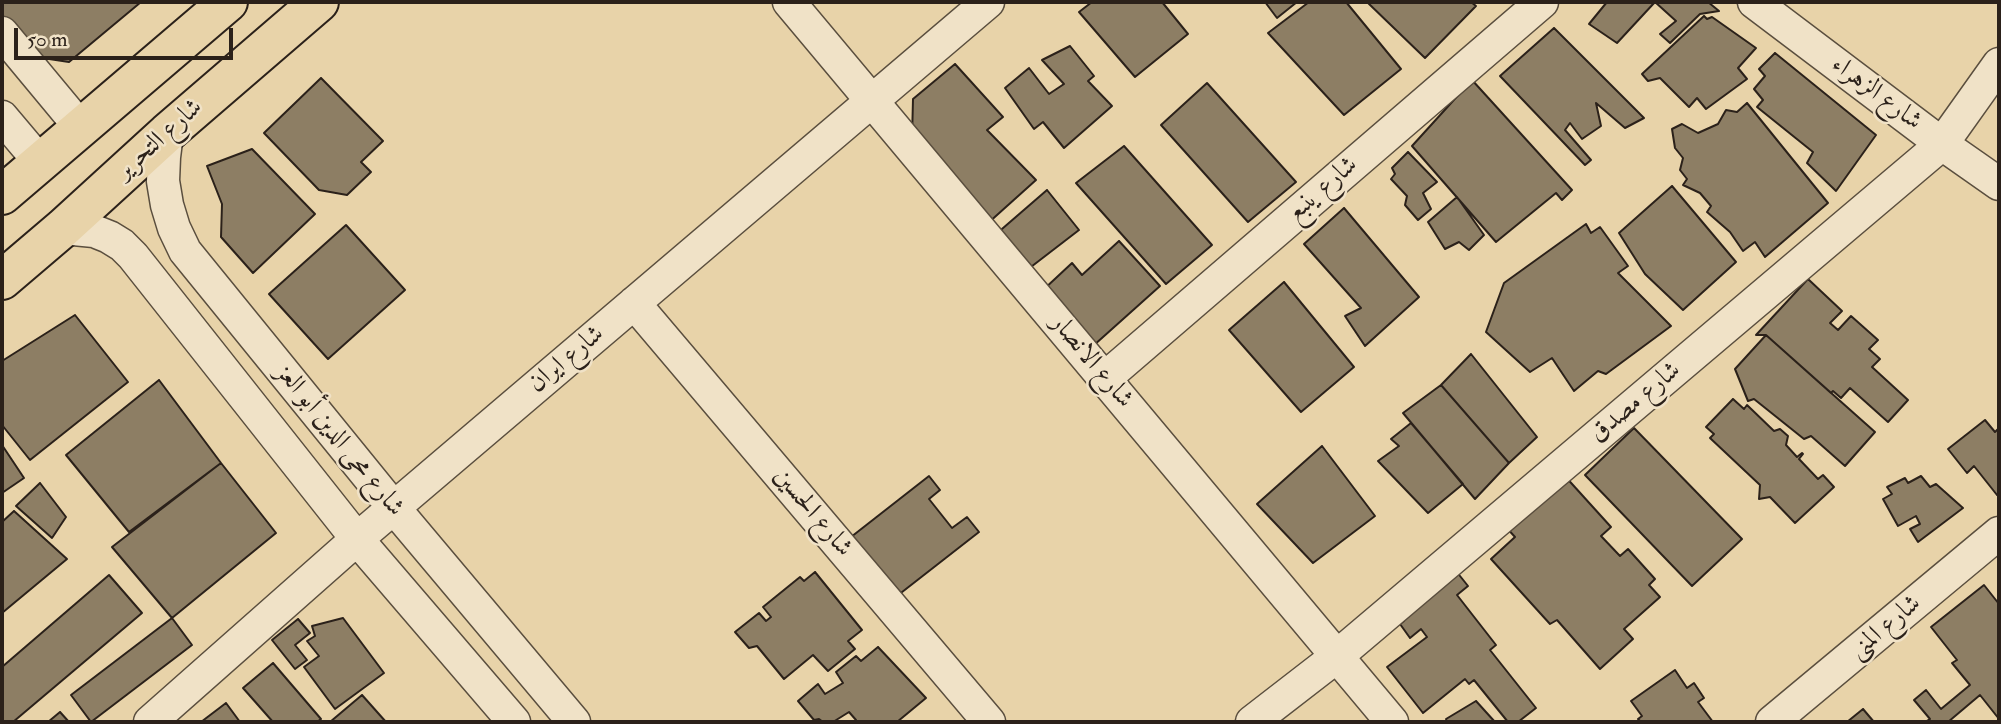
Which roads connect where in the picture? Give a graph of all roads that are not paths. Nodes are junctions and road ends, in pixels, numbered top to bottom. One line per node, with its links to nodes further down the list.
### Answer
1 (228, 2): 11 (main road)
2 (319, 2): 12 (main road, شارع التحرير)
3 (789, 2): 9 (street, شارع الانصار)
4 (988, 2): 9 (street, شارع ايران)
5 (1542, 2): 20 (street, شارع ينبع)
6 (1754, 2): 13 (street, شارع الزهراء)
7 (2, 33): 11 (street)
8 (1999, 64): 13 (street, شارع مصدق)
9 (872, 100): 19 (street, شارع ايران); 20 (street, شارع الانصار)
10 (2, 117): 14 (street)
11 (81, 128): 14 (main road)
12 (167, 133): 17 (main road, شارع التحرير); 21 (street, شارع محى الدين أبو العز)
13 (1942, 144): 15 (street, شارع الزهراء); 24 (street, شارع مصدق)
14 (40, 162): 16 (main road)
15 (1999, 184)
16 (2, 195)
17 (62, 228): 18 (main road, شارع التحرير); 23 (street, شارع محى الدين أبو العز)
18 (2, 280)
19 (634, 303): 21 (street, شارع ايران); 28 (street, شارع الحسين)
20 (1104, 379): 24 (street, شارع الانصار)
21 (394, 508): 23 (street, شارع ايران); 27 (street, شارع محى الدين أبو العز)
22 (1999, 533): 31 (street, شارع المنى)
23 (357, 539): 25 (street, شارع ايران); 26 (street, شارع محى الدين أبو العز)
24 (1336, 657): 29 (street, شارع مصدق); 30 (street, شارع الانصار)
25 (150, 722)
26 (514, 722)
27 (574, 722)
28 (989, 722)
29 (1252, 722)
30 (1392, 722)
31 (1772, 722)

